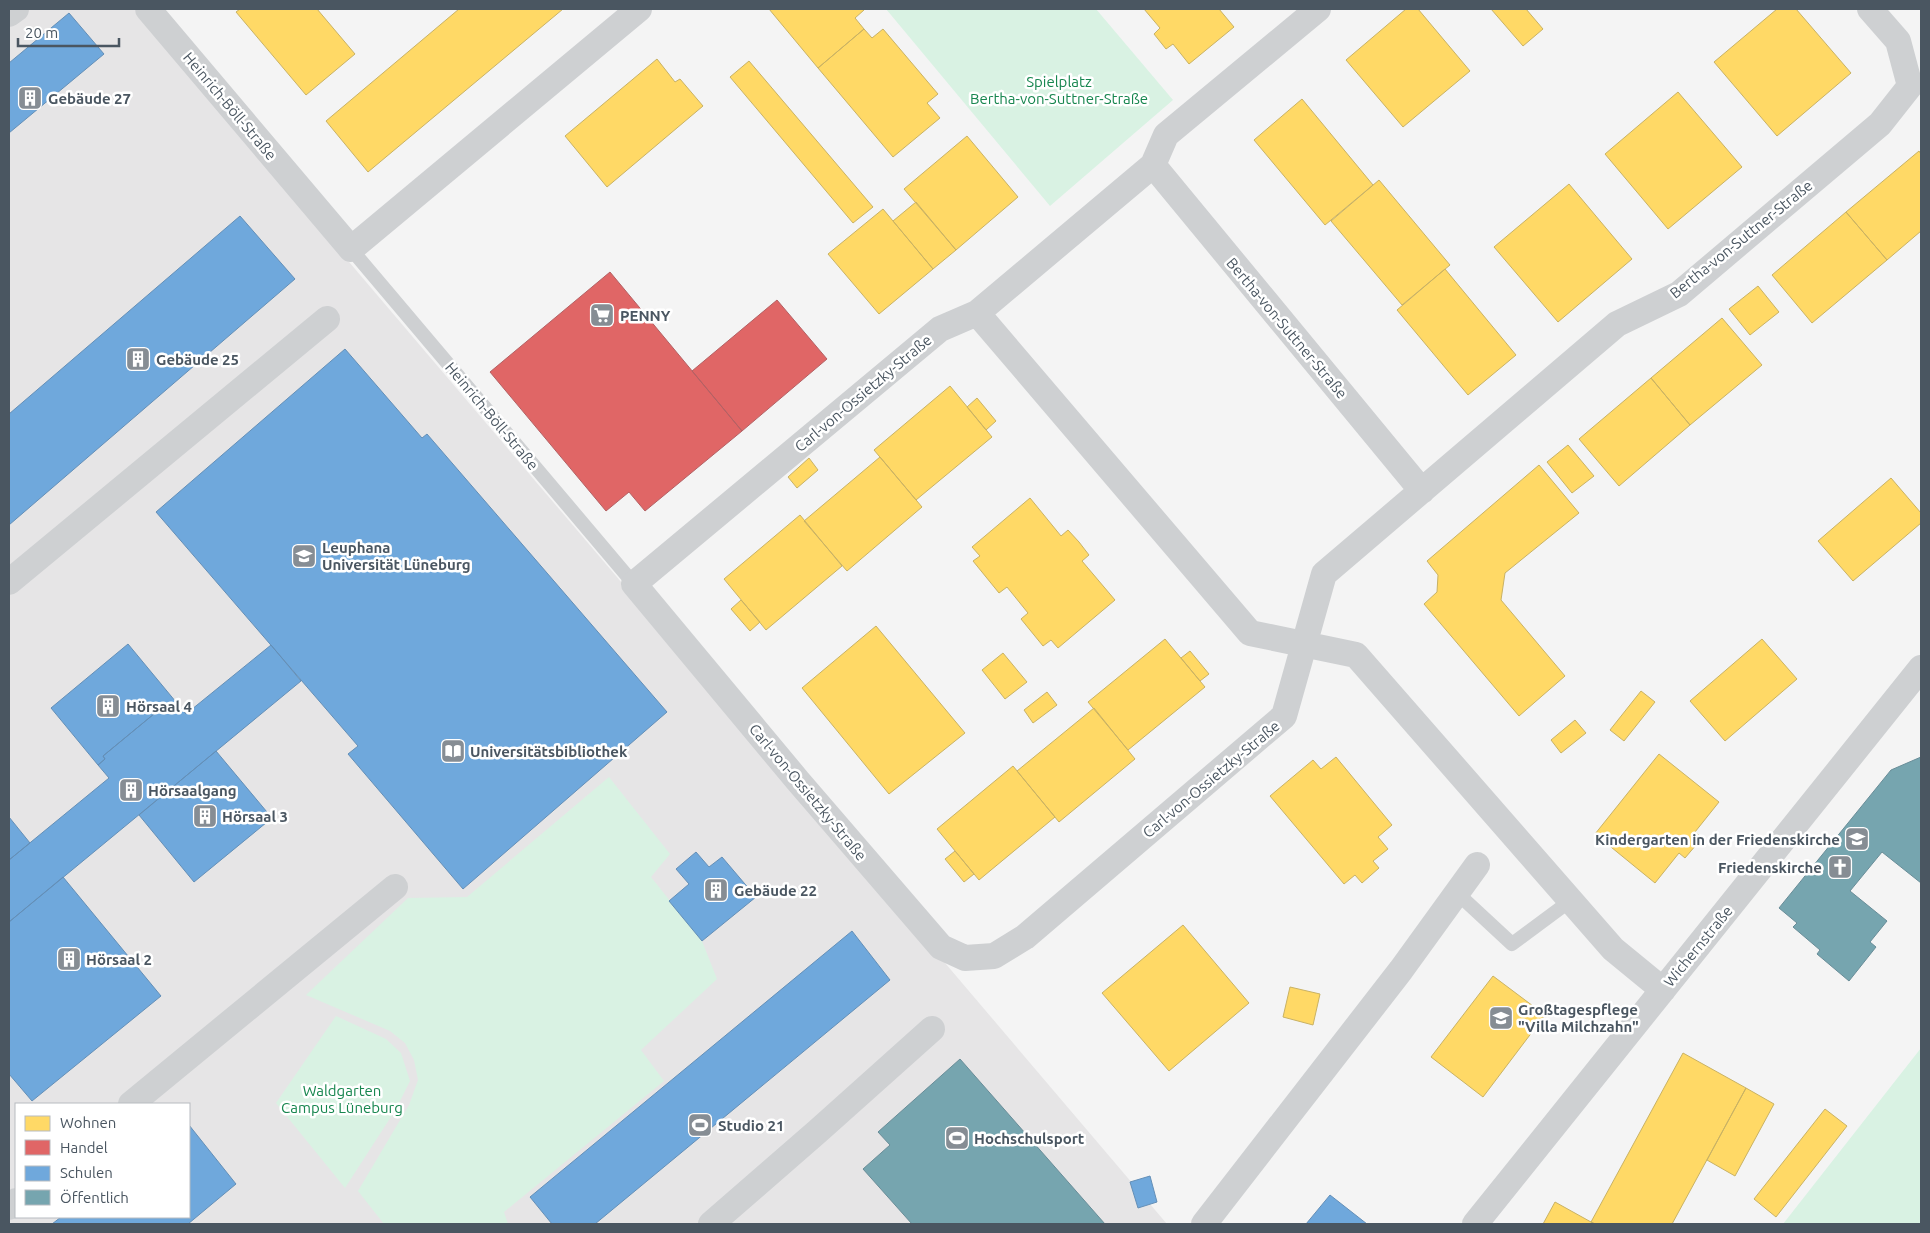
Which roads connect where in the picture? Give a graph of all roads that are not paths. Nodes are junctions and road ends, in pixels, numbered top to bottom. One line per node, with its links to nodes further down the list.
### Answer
1 (16, 9): 6 (street)
2 (148, 9): 8 (street, Heinrich-Böll-Straße)
3 (639, 9): 8 (street)
4 (1318, 9): 7 (street)
5 (1870, 9): 11 (street, Bertha-von-Suttner-Straße)
6 (9, 14)
7 (1153, 165): 9 (street, Carl-von-Ossietzky-Straße); 11 (street, Bertha-von-Suttner-Straße)
8 (351, 249): 13 (lane, Heinrich-Böll-Straße)
9 (977, 313): 13 (street, Carl-von-Ossietzky-Straße); 14 (street)
10 (327, 319): 12 (street)
11 (1422, 491): 14 (street, Bertha-von-Suttner-Straße)
12 (9, 582)
13 (634, 584): 14 (street, Carl-von-Ossietzky-Straße)
14 (1304, 646): 19 (street)
15 (1921, 668): 20 (street, Wichernstraße)
16 (1477, 866): 18 (street)
17 (395, 887): 22 (street)
18 (1457, 893): 19 (lane); 24 (street)
19 (1570, 902): 20 (street)
20 (1663, 990): 25 (street, Wichernstraße)
21 (932, 1029): 23 (street)
22 (132, 1103)
23 (710, 1224)
24 (1204, 1224)
25 (1475, 1224)

